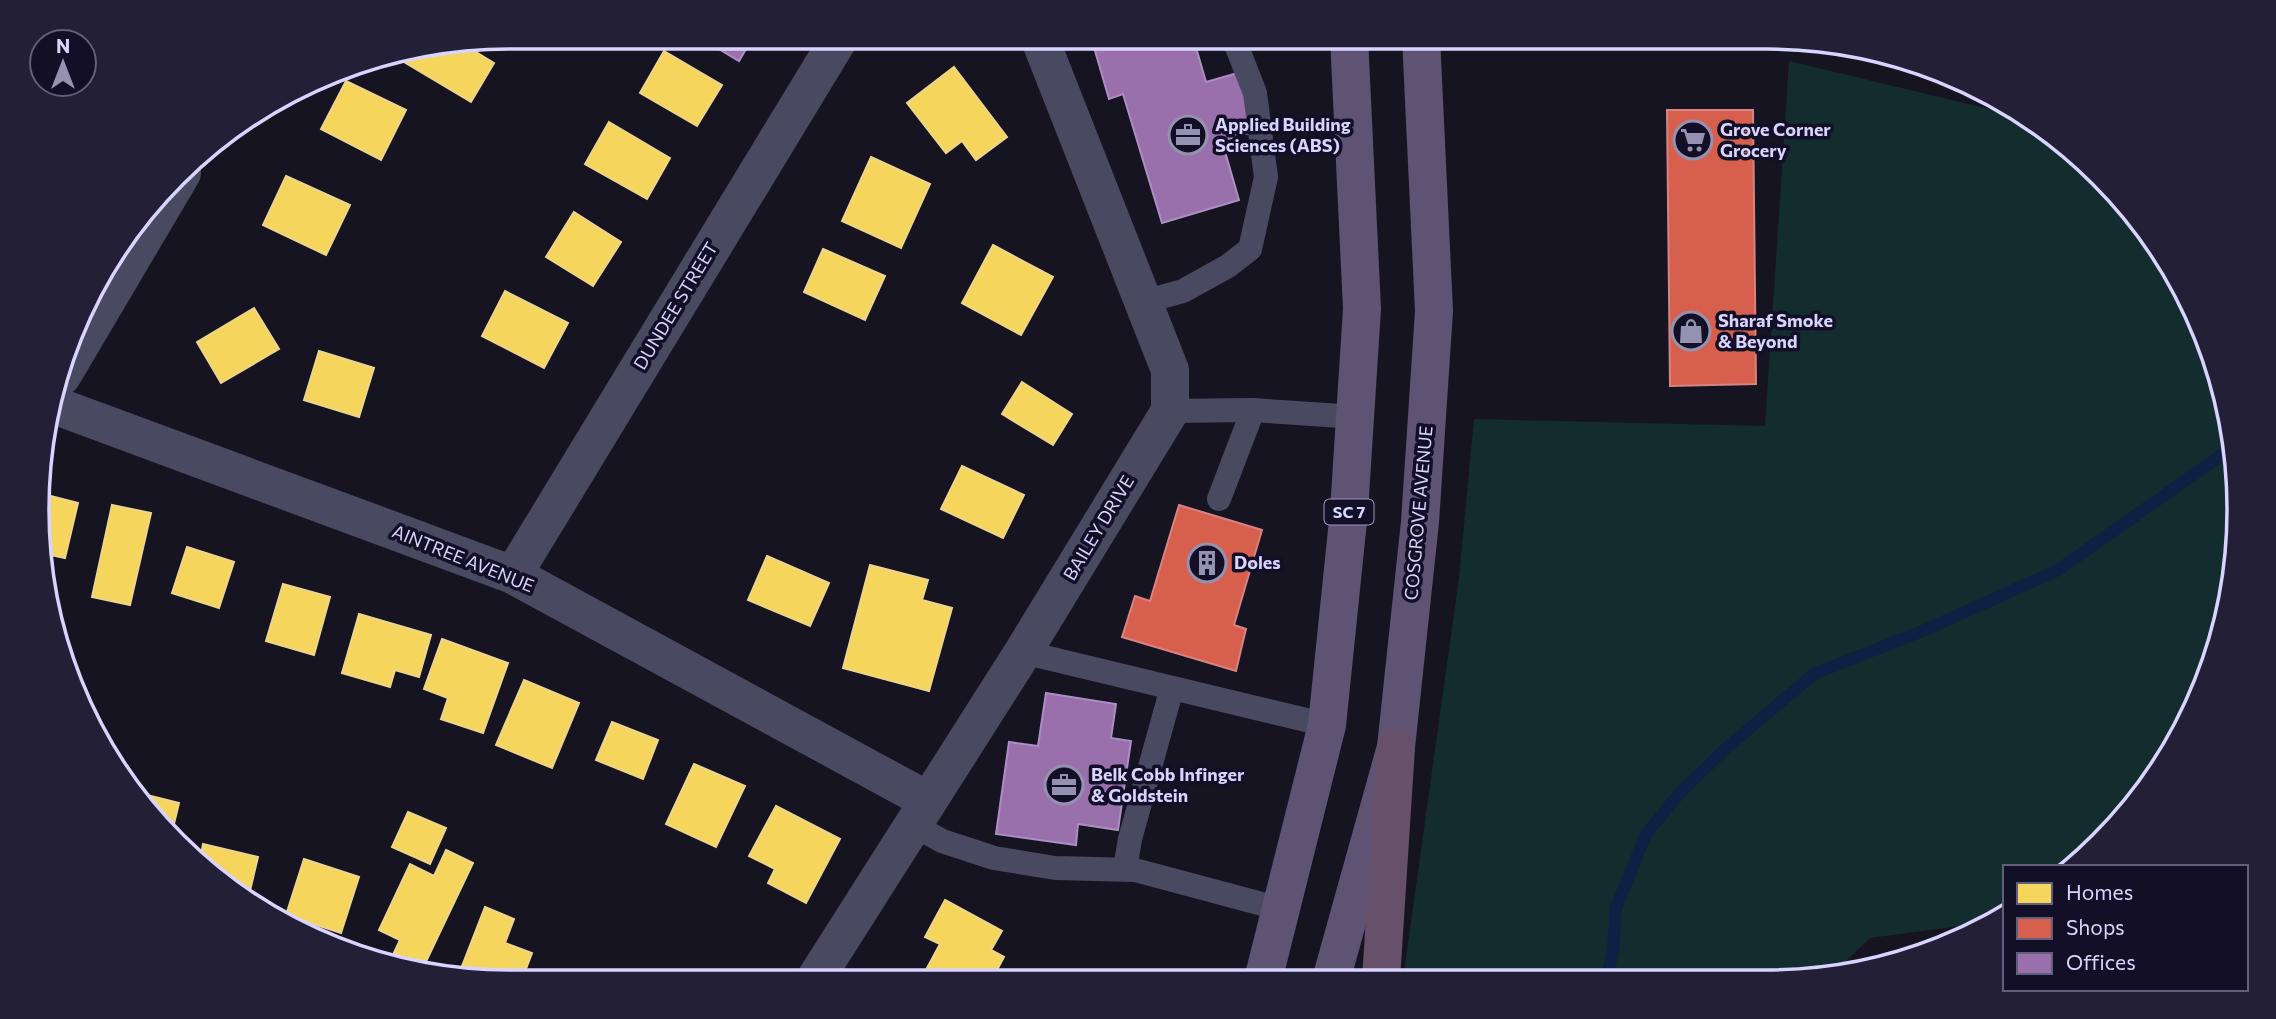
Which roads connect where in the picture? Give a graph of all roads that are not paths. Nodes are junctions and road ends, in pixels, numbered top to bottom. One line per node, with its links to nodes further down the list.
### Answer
1 (832, 49): 14 (street, DUNDEE STREET)
2 (1044, 49): 7 (street)
3 (1238, 49): 7 (lane)
4 (1350, 49): 12 (main road, SC 7)
5 (1422, 49): 18 (main road, COSGROVE AVENUE)
6 (161, 208): 8 (street)
7 (1143, 302): 11 (street)
8 (77, 350)
9 (61, 408): 14 (street, AINTREE AVENUE)
10 (1254, 410): 11 (lane); 12 (lane); 13 (lane)
11 (1170, 411): 15 (street, BAILEY DRIVE)
12 (1356, 417): 17 (main road, SC 7)
13 (1219, 499)
14 (513, 575): 19 (street, AINTREE AVENUE)
15 (1023, 652): 16 (lane); 19 (street, BAILEY DRIVE)
16 (1172, 688): 17 (lane); 20 (lane)
17 (1327, 725): 21 (main road, SC 7)
18 (1396, 747): 24 (main road, COSGROVE AVENUE); 25 (highway)
19 (919, 812): 20 (lane); 22 (street, BAILEY DRIVE)
20 (1125, 869): 21 (lane)
21 (1281, 909): 23 (main road, SC 7)
22 (821, 970)
23 (1266, 970)
24 (1334, 970)
25 (1382, 970)

